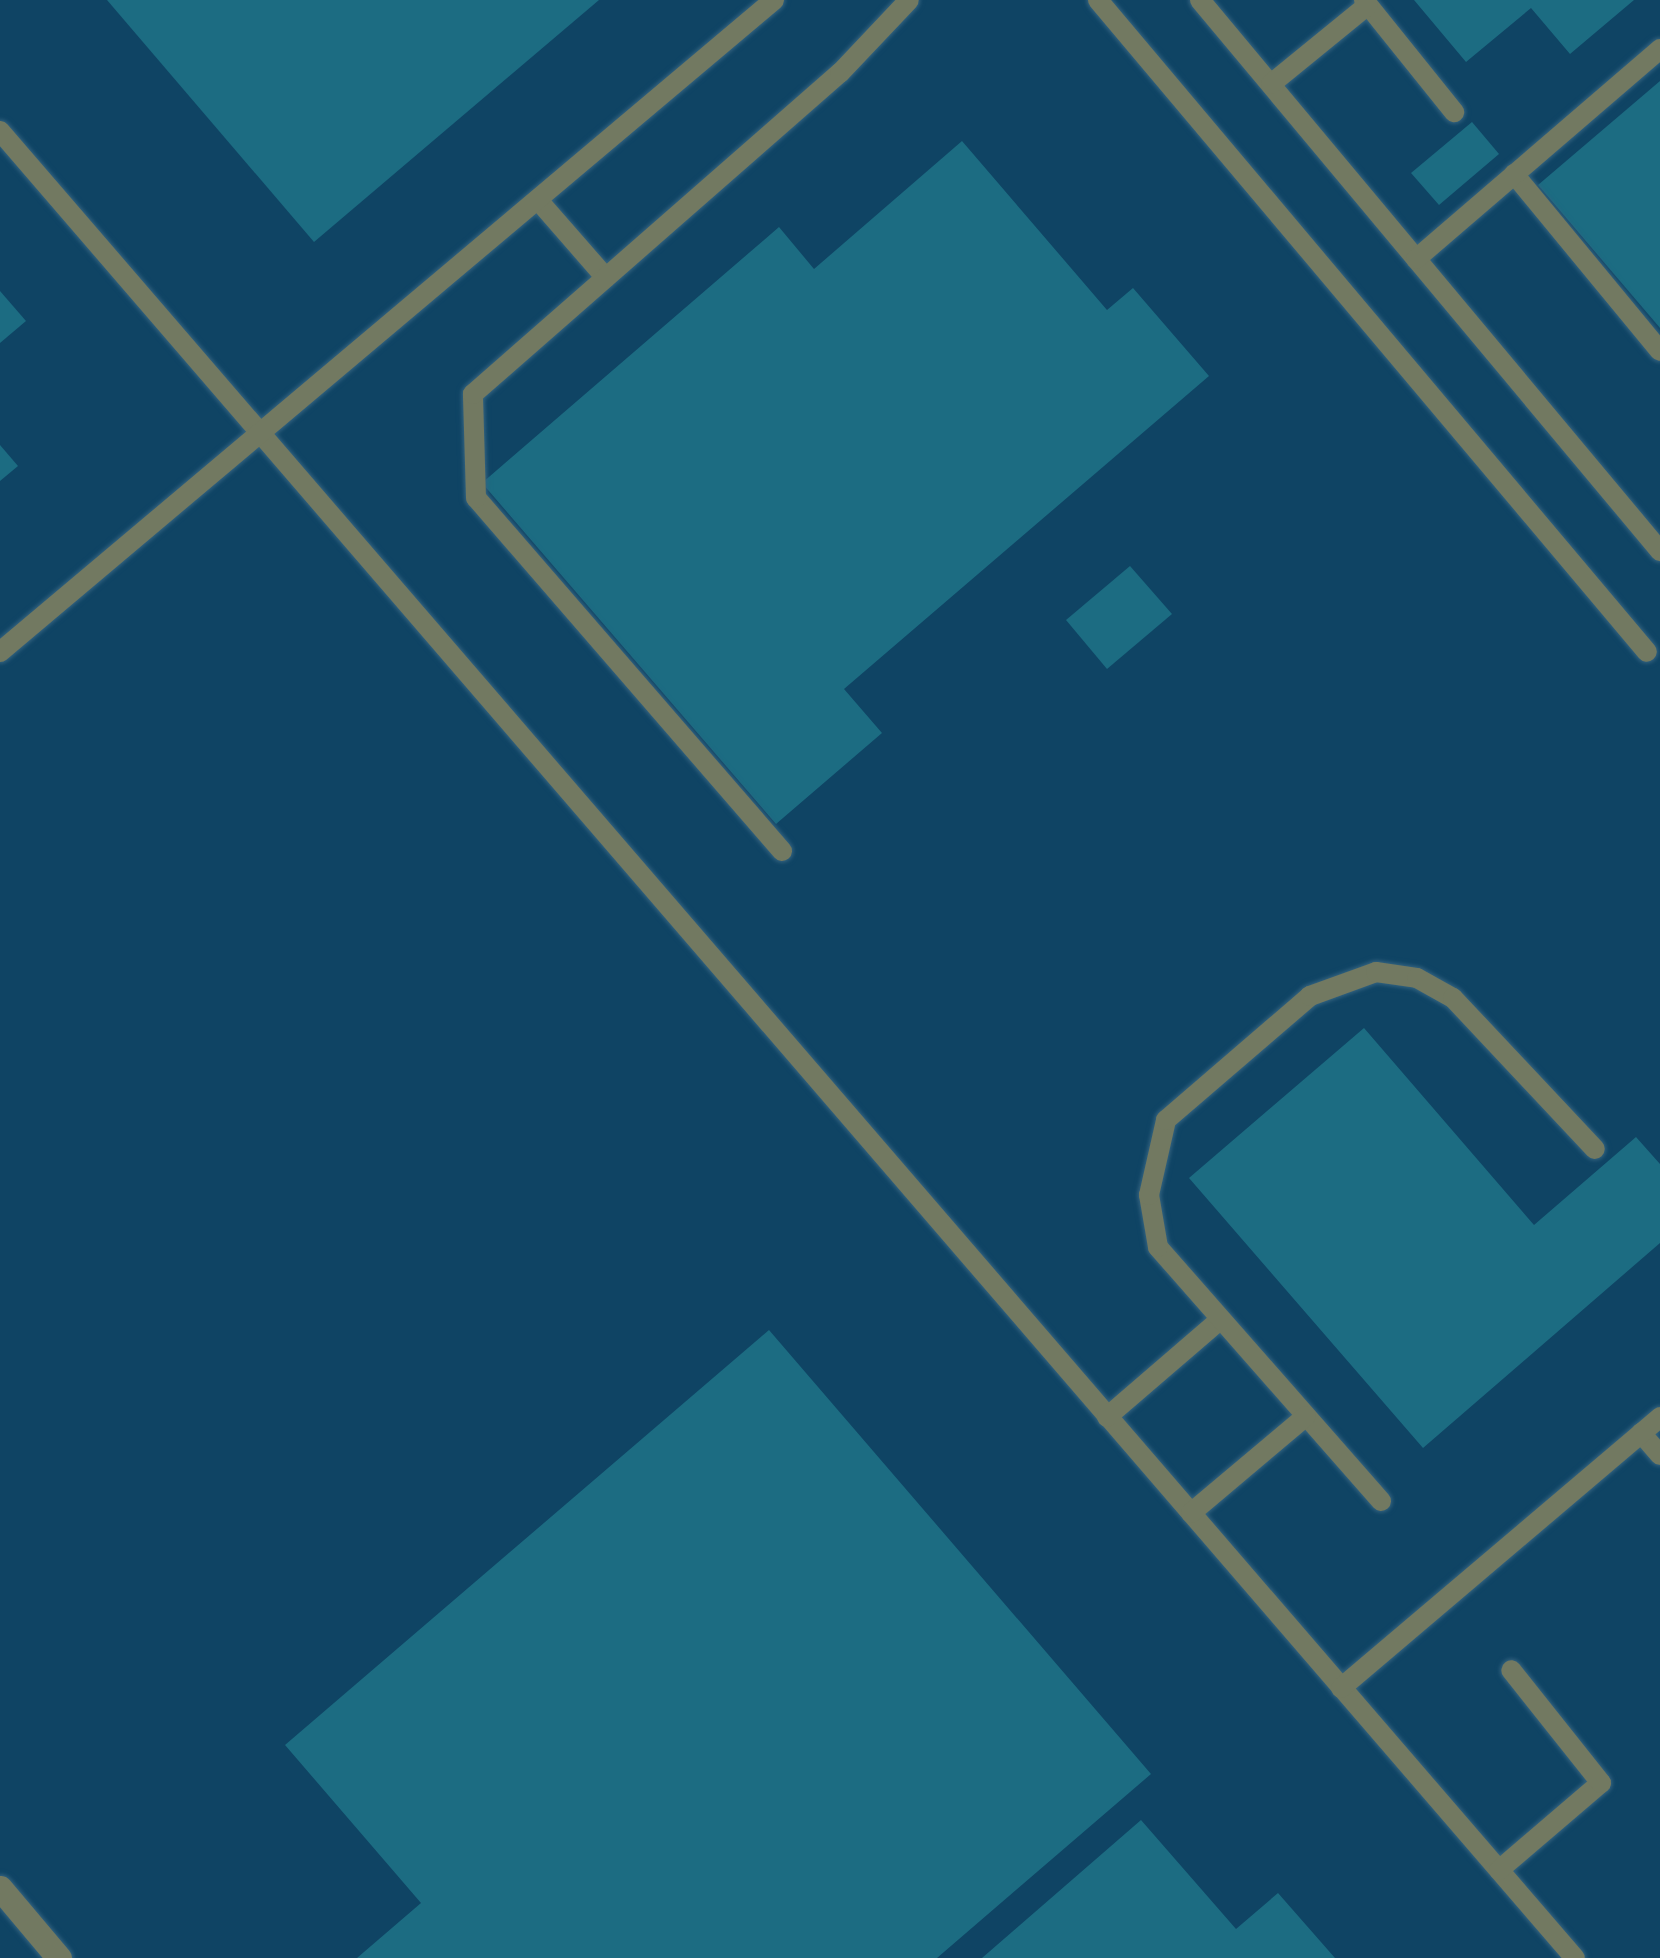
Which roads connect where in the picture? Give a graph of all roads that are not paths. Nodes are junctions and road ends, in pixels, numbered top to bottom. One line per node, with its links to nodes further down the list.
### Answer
1 (774, 0): 11 (lane)
2 (909, 0): 13 (lane)
3 (1098, 0): 18 (lane)
4 (1200, 0): 7 (lane)
5 (1366, 2): 7 (lane); 8 (lane)
6 (1660, 49): 10 (lane)
7 (1270, 84): 12 (lane)
8 (1454, 112)
9 (0, 131): 15 (lane)
10 (1514, 174): 12 (lane); 14 (lane)
11 (538, 200): 13 (lane); 15 (lane)
12 (1416, 259): 16 (lane)
13 (606, 278): 19 (lane)
14 (1660, 352)
15 (259, 436): 17 (lane); 22 (lane)
16 (1660, 551)
17 (0, 652)
18 (1647, 652)
19 (782, 851)
20 (1595, 1148): 21 (lane)
21 (1222, 1319): 22 (lane); 23 (lane)
22 (1107, 1416): 28 (lane)
23 (1306, 1416): 27 (lane); 28 (lane)
24 (1660, 1417): 25 (lane)
25 (1641, 1433): 26 (lane); 30 (lane)
26 (1660, 1455)
27 (1382, 1501)
28 (1191, 1513): 30 (lane)
29 (1511, 1670): 31 (lane)
30 (1342, 1688): 31 (lane)
31 (1499, 1870): 34 (lane)
32 (0, 1888): 33 (street)
33 (56, 1957)
34 (1575, 1958)

